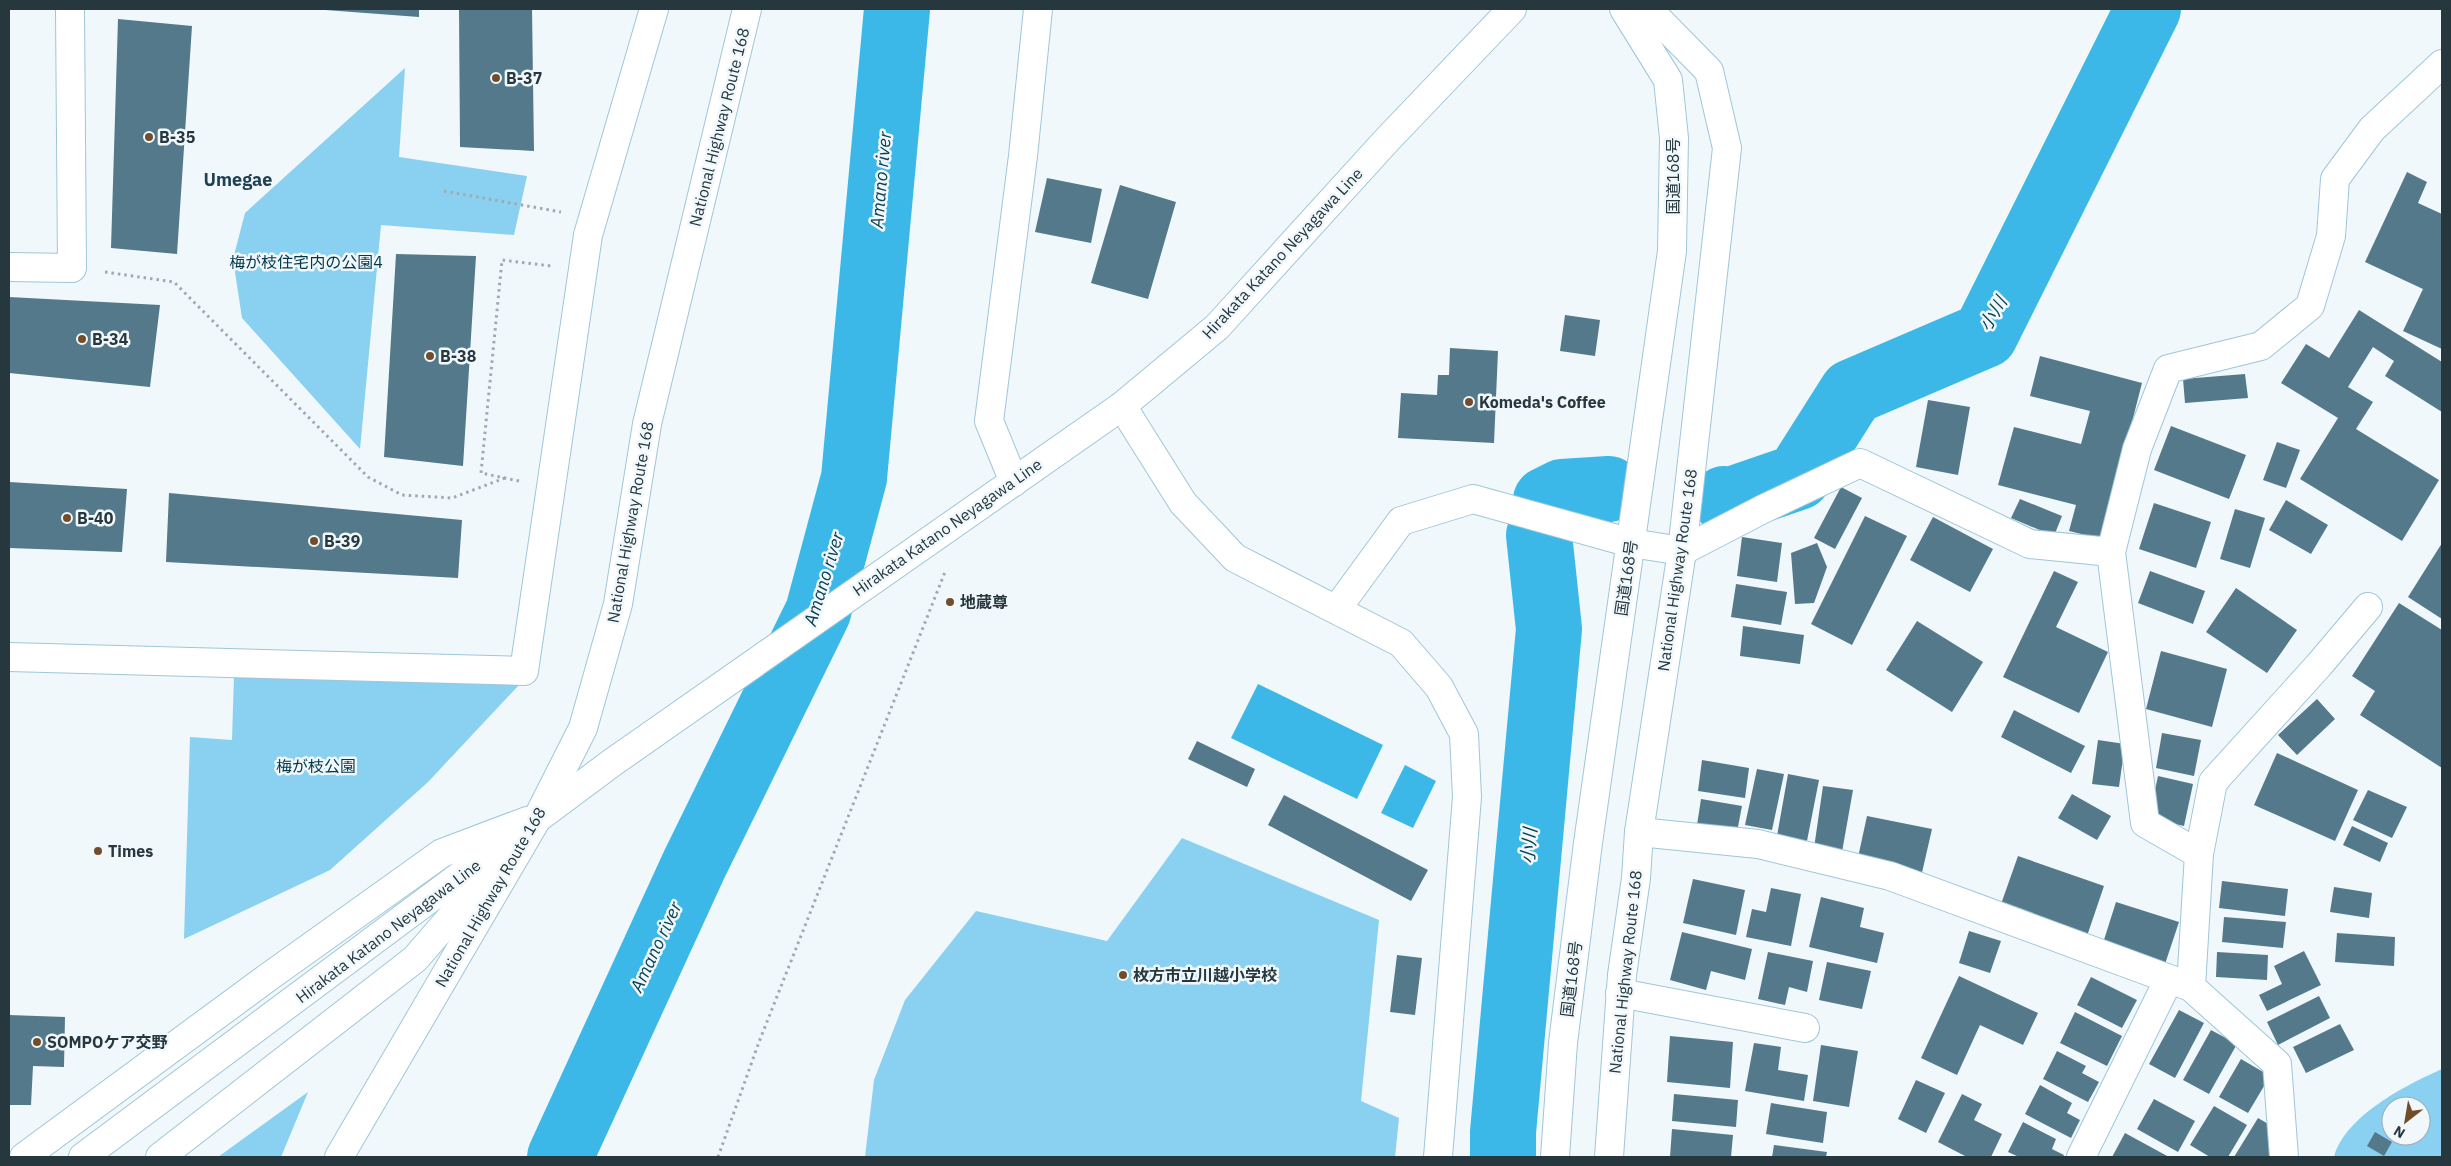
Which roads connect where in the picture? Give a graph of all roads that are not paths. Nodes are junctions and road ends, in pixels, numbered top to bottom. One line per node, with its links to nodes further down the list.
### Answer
1 (70, 9): 9 (main road)
2 (654, 9): 17 (main road)
3 (747, 9): 18 (main road, National Highway Route 168)
4 (1038, 9): 11 (main road)
5 (1512, 9): 10 (main road, Hirakata Katano Neyagawa Line)
6 (1624, 9): 12 (main road, 国道168号)
7 (1648, 9): 13 (main road, National Highway Route 168)
8 (2442, 64): 14 (main road)
9 (9, 267)
10 (1122, 406): 11 (main road, Hirakata Katano Neyagawa Line); 16 (main road)
11 (1014, 482): 18 (main road, Hirakata Katano Neyagawa Line)
12 (1631, 543): 13 (main road); 16 (main road); 29 (main road, 国道168号)
13 (1682, 551): 14 (main road); 19 (main road, National Highway Route 168)
14 (2111, 552): 20 (main road)
15 (2368, 607): 20 (main road)
16 (1336, 610): 28 (main road)
17 (9, 657)
18 (538, 817): 24 (main road); 25 (main road, Hirakata Katano Neyagawa Line); 26 (main road); 27 (main road, National Highway Route 168)
19 (1639, 832): 21 (main road); 22 (main road, National Highway Route 168)
20 (2199, 854): 21 (main road)
21 (2180, 983): 31 (main road); 32 (main road)
22 (1620, 993): 23 (main road); 30 (main road, National Highway Route 168)
23 (1805, 1028)
24 (24, 1157)
25 (83, 1157)
26 (160, 1157)
27 (339, 1157)
28 (1438, 1157)
29 (1555, 1157)
30 (1609, 1157)
31 (2081, 1157)
32 (2284, 1157)

